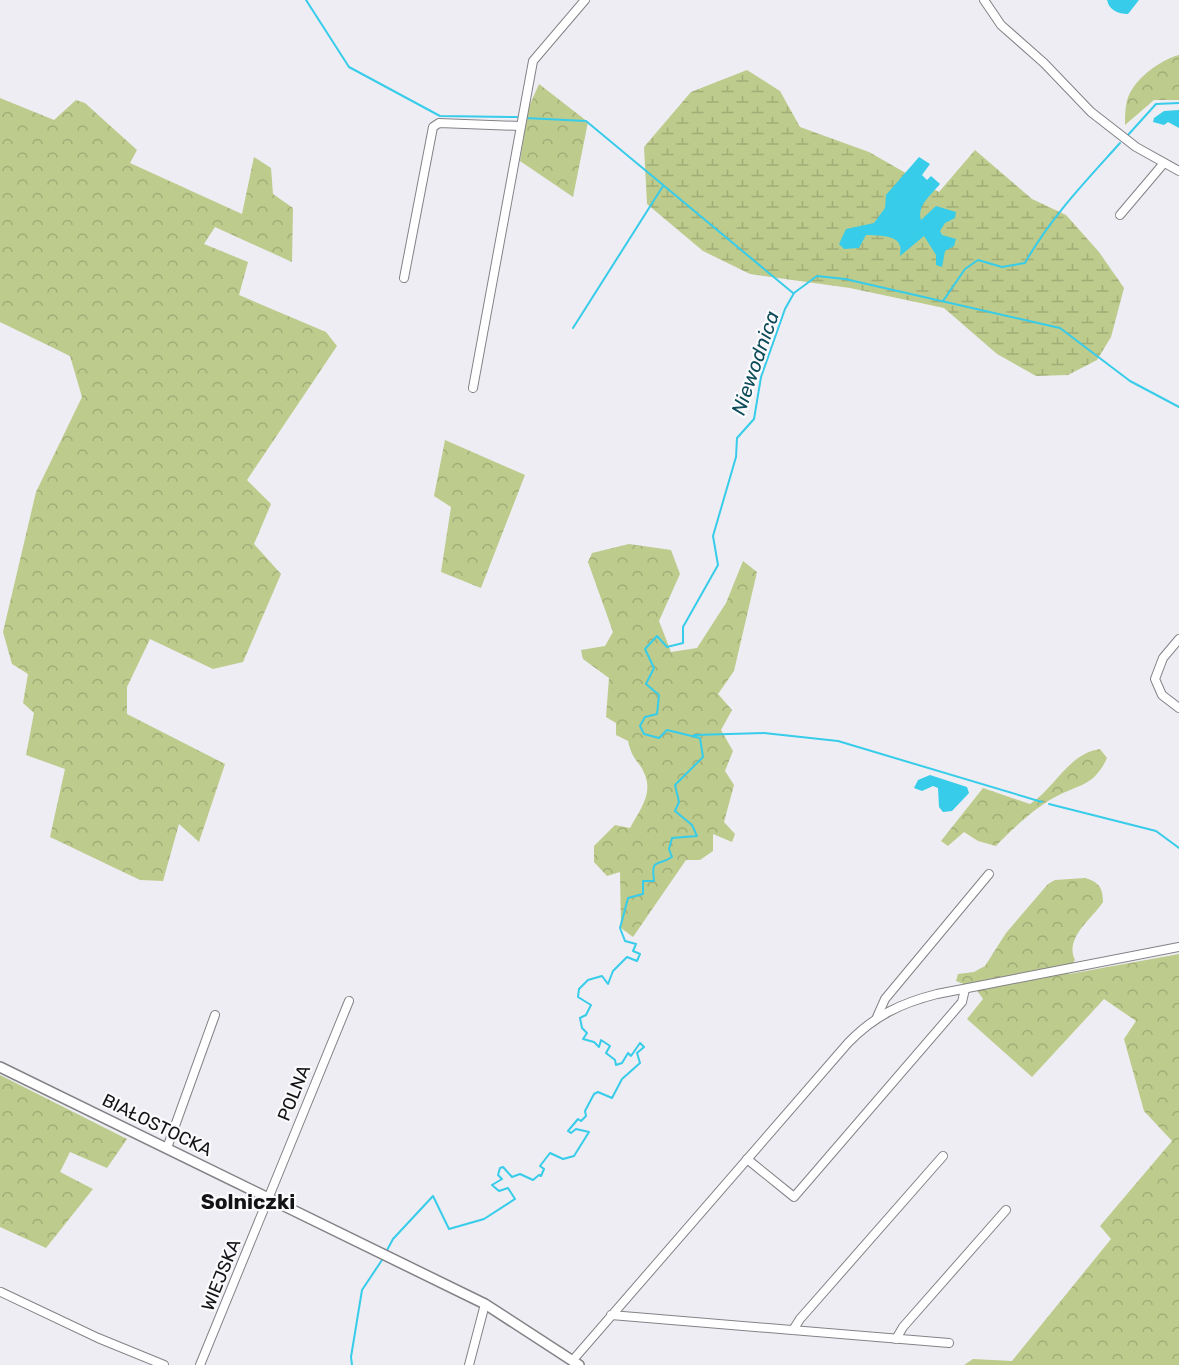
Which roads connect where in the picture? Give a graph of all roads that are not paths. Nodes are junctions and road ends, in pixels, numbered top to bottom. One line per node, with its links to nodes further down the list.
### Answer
1 (585, 0): 3 (street)
2 (984, 0): 4 (street)
3 (520, 126): 7 (street); 8 (street)
4 (1164, 163): 5 (street); 6 (street)
5 (1179, 171)
6 (1120, 215)
7 (404, 278)
8 (473, 388)
9 (1179, 639): 10 (street)
10 (1179, 708)
11 (989, 874): 16 (street)
12 (1179, 948): 13 (street)
13 (965, 989): 16 (street); 20 (street)
14 (349, 1001): 21 (street, POLNA)
15 (215, 1015): 18 (street)
16 (877, 1017): 20 (street)
17 (0, 1067): 18 (street, BIAŁOSTOCKA)
18 (167, 1148): 21 (street, BIAŁOSTOCKA)
19 (943, 1156): 26 (street)
20 (747, 1159): 25 (street)
21 (268, 1197): 24 (street, BIAŁOSTOCKA); 31 (street, WIEJSKA)
22 (1006, 1210): 27 (street)
23 (1, 1292): 30 (street)
24 (485, 1304): 29 (street, BIAŁOSTOCKA); 32 (street)
25 (611, 1315): 26 (street); 29 (street)
26 (793, 1330): 27 (street)
27 (896, 1339): 28 (street)
28 (949, 1344)
29 (577, 1363)
30 (164, 1365)
31 (200, 1365)
32 (469, 1365)

